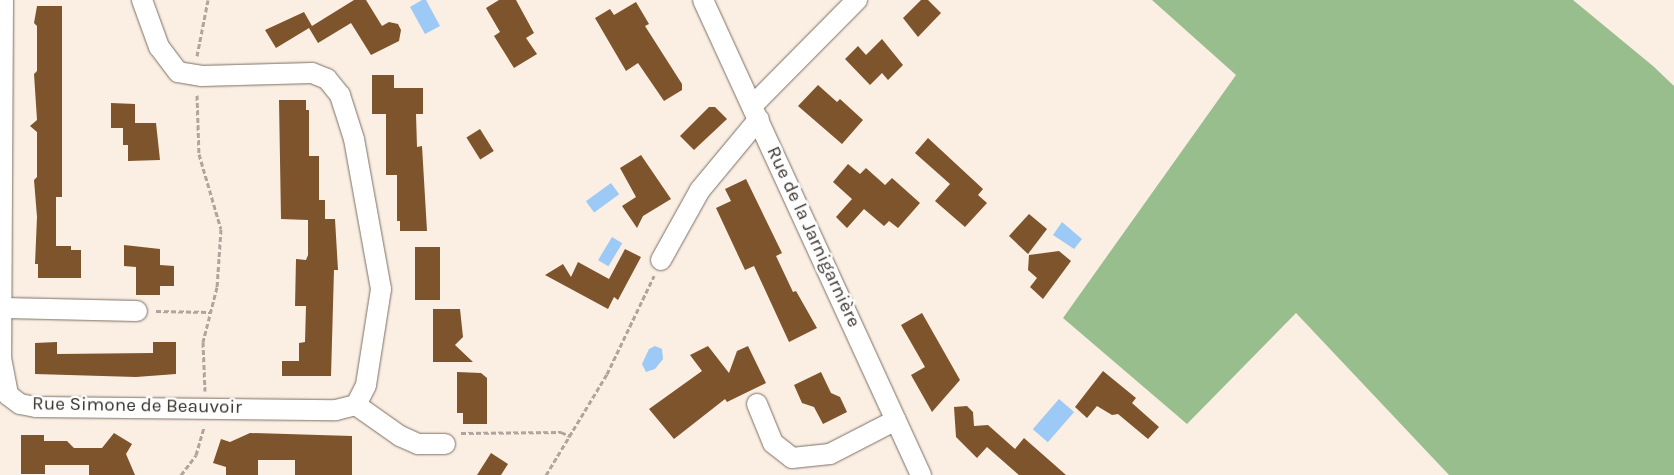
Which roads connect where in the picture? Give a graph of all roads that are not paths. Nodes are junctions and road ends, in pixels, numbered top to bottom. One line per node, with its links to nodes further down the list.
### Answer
1 (2, 0): 7 (street, Rue Simone de Beauvoir)
2 (142, 0): 9 (street)
3 (703, 0): 5 (street, Rue de la Jarnigarnière)
4 (857, 0): 5 (street)
5 (756, 112): 6 (street); 11 (street, Rue de la Jarnigarnière)
6 (661, 260)
7 (1, 308): 8 (street); 9 (street, Rue Simone de Beauvoir)
8 (136, 311)
9 (356, 404): 12 (street)
10 (757, 404): 11 (street)
11 (896, 420): 13 (street, Rue de la Jarnigarnière)
12 (445, 444)
13 (921, 475)

